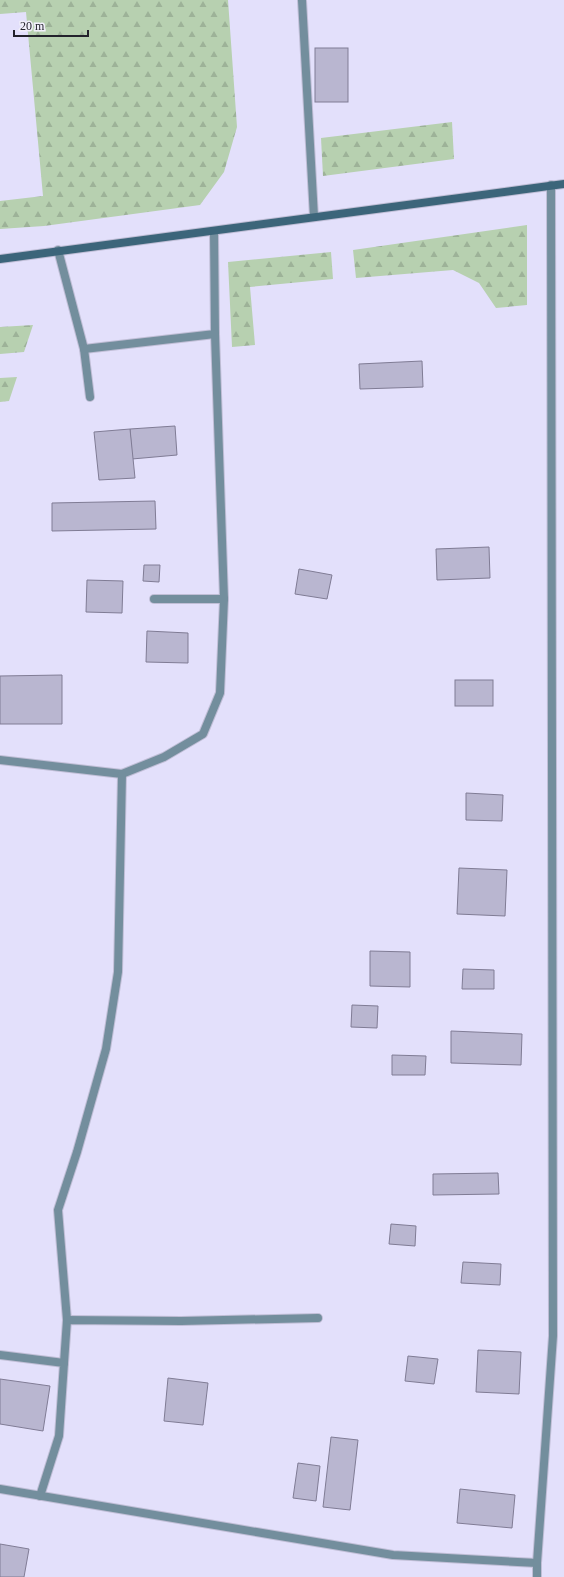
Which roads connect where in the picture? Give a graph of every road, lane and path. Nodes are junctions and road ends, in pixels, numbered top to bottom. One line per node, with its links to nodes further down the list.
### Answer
1 (302, 0): 4 (street)
2 (564, 184): 3 (main road)
3 (551, 186): 4 (main road); 21 (street)
4 (314, 217): 5 (main road)
5 (214, 231): 6 (main road); 8 (street)
6 (58, 250): 7 (main road); 9 (street)
7 (0, 259)
8 (215, 334): 9 (street); 12 (street)
9 (84, 349): 10 (street)
10 (90, 397)
11 (154, 599): 12 (street)
12 (224, 599): 14 (street)
13 (0, 760): 14 (street)
14 (122, 774): 16 (street)
15 (318, 1318): 16 (street)
16 (66, 1320): 18 (street)
17 (0, 1356): 18 (street)
18 (64, 1363): 20 (street)
19 (0, 1489): 20 (street)
20 (40, 1496): 21 (street)
21 (537, 1563): 22 (street)
22 (537, 1577)

